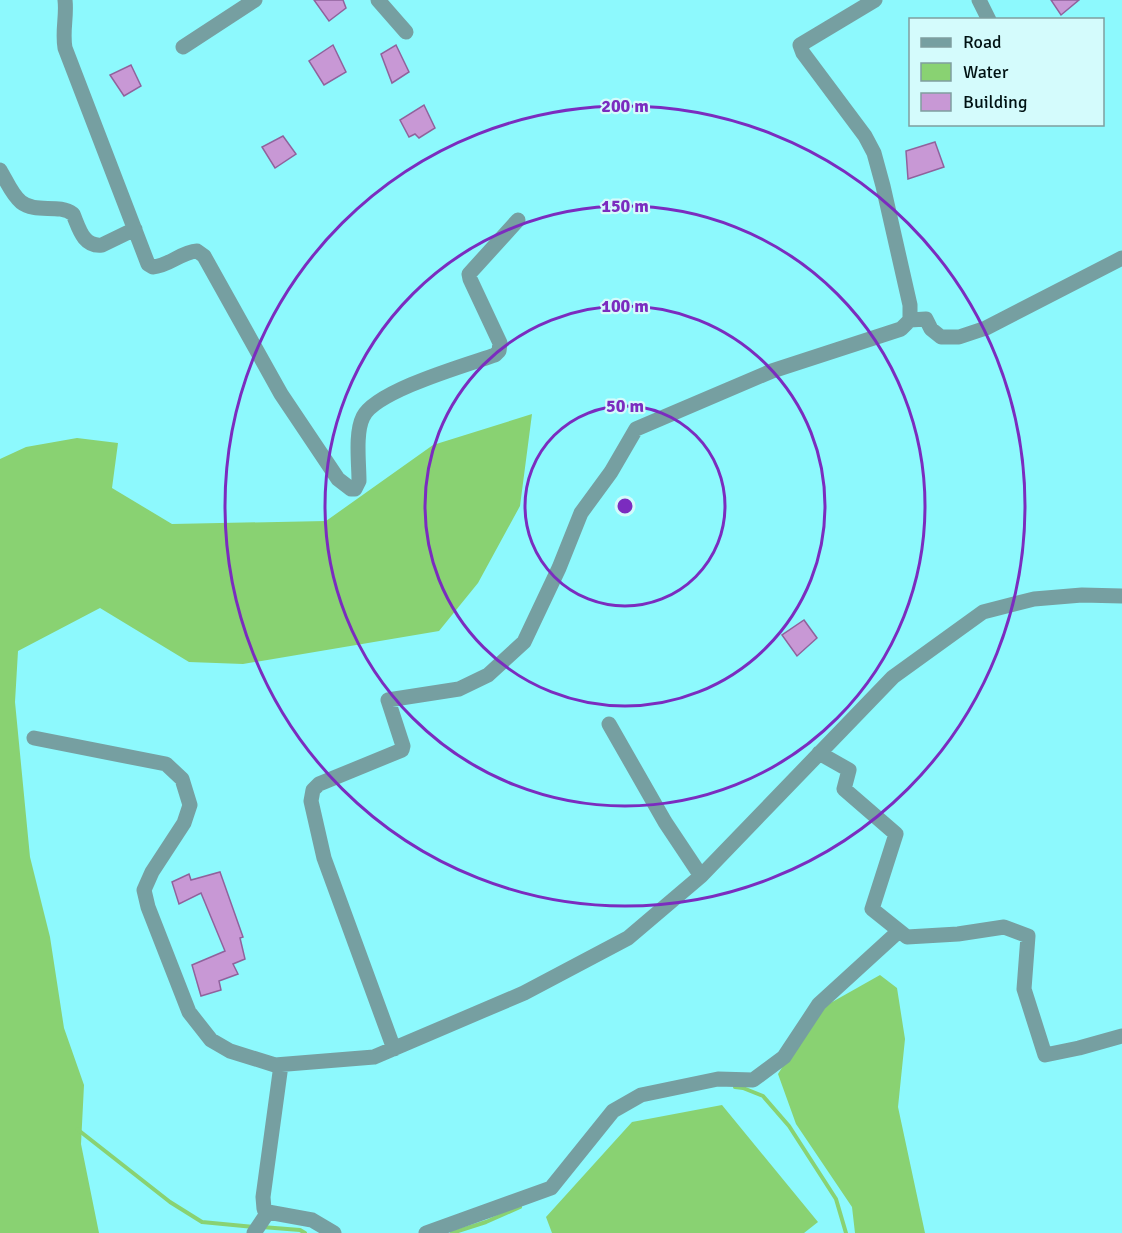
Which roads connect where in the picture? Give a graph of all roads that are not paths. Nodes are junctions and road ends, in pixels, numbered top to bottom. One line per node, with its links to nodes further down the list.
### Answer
1 (64, 0): 11 (street)
2 (255, 0): 8 (street)
3 (378, 0): 7 (street)
4 (874, 0): 13 (street)
5 (979, 0): 6 (street)
6 (988, 18)
7 (406, 32)
8 (183, 48)
9 (0, 170): 11 (street)
10 (518, 220): 11 (street)
11 (135, 230)
12 (1122, 258): 13 (street)
13 (910, 320): 21 (street)
14 (1122, 596): 17 (street)
15 (609, 723): 18 (street)
16 (34, 738): 22 (street)
17 (819, 753): 18 (street); 19 (street)
18 (701, 876): 21 (street)
19 (899, 931): 20 (street); 26 (street)
20 (1122, 1036)
21 (394, 1049): 22 (street)
22 (281, 1065): 23 (street)
23 (268, 1212): 24 (street); 25 (street)
24 (254, 1233)
25 (334, 1233)
26 (426, 1233)

